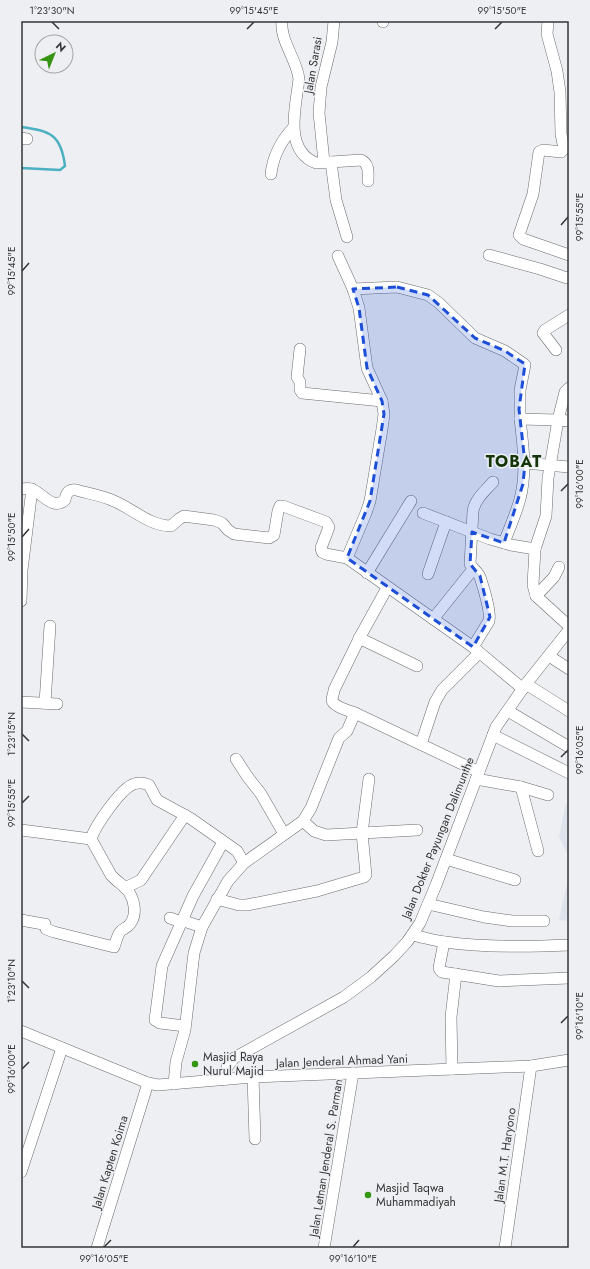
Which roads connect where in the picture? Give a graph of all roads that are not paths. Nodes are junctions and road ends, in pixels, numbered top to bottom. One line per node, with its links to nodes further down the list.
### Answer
1 (282, 21): 4 (street)
2 (334, 21): 5 (street, Jalan Sarasi)
3 (548, 21): 10 (street)
4 (293, 128): 5 (street); 6 (street)
5 (327, 162): 7 (street); 8 (street, Jalan Sarasi)
6 (271, 174)
7 (368, 181)
8 (347, 237)
9 (489, 255): 12 (street)
10 (569, 255)
11 (338, 256): 13 (street)
12 (569, 277)
13 (353, 288): 18 (street); 19 (street)
14 (569, 315): 16 (street)
15 (300, 349): 18 (street)
16 (556, 350)
17 (569, 388): 20 (street)
18 (382, 402): 32 (street)
19 (520, 418): 20 (street); 21 (street)
20 (563, 421): 22 (street)
21 (524, 463): 22 (street); 30 (street)
22 (550, 466): 23 (street); 31 (street)
23 (569, 466)
24 (493, 482): 29 (street)
25 (26, 489): 32 (street); 34 (street)
26 (411, 501): 35 (street)
27 (423, 513): 28 (street)
28 (446, 522): 29 (street); 37 (street)
29 (472, 532): 30 (street); 46 (street)
30 (504, 543): 31 (street)
31 (535, 549): 39 (street)
32 (347, 558): 35 (street)
33 (559, 566): 39 (street)
34 (22, 570): 40 (street)
35 (367, 573): 38 (street)
36 (470, 573): 41 (street)
37 (428, 574)
38 (387, 588): 41 (street); 45 (street)
39 (536, 596): 43 (street)
40 (21, 602)
41 (433, 619): 46 (street)
42 (50, 626): 51 (street)
43 (569, 626)
44 (567, 635): 47 (street, Jalan Dokter Payungan Dalimunthe)
45 (359, 638): 48 (street); 54 (street)
46 (476, 650): 50 (street); 56 (street)
47 (549, 656): 49 (street); 50 (street, Jalan Dokter Payungan Dalimunthe)
48 (417, 666)
49 (569, 669)
50 (524, 687): 52 (street, Jalan Dokter Payungan Dalimunthe); 53 (street)
51 (21, 702)
52 (508, 711): 55 (street, Jalan Dokter Payungan Dalimunthe); 57 (street)
53 (569, 711)
54 (355, 713): 56 (street); 65 (street)
55 (493, 735): 59 (street); 60 (street, Jalan Dokter Payungan Dalimunthe)
56 (422, 744): 60 (street)
57 (569, 748)
58 (236, 759): 69 (street)
59 (569, 772)
60 (478, 775): 62 (street); 73 (street, Jalan Dokter Payungan Dalimunthe)
61 (369, 779): 68 (street)
62 (521, 787): 63 (street); 72 (street)
63 (548, 795)
64 (185, 815): 70 (street); 71 (street); 76 (street)
65 (302, 821): 68 (street); 69 (street)
66 (21, 830): 70 (street)
67 (417, 830): 68 (street)
68 (362, 833): 77 (street)
69 (284, 834): 74 (street)
70 (91, 839): 76 (street)
71 (223, 842): 74 (street); 81 (street)
72 (538, 851)
73 (446, 859): 75 (street); 78 (street, Jalan Dokter Payungan Dalimunthe)
74 (244, 863): 77 (street)
75 (515, 880)
76 (125, 888): 80 (street)
77 (217, 899): 83 (street)
78 (428, 904): 82 (street); 84 (street, Jalan Dokter Payungan Dalimunthe)
79 (170, 918): 81 (street)
80 (21, 920)
81 (181, 921): 83 (street); 89 (street)
82 (544, 922)
83 (202, 927): 89 (street)
84 (412, 935): 85 (street); 97 (street, Jalan Dokter Payungan Dalimunthe)
85 (444, 942): 86 (street); 87 (street)
86 (569, 945)
87 (456, 974): 88 (street); 94 (street)
88 (569, 978)
89 (185, 1026): 99 (street)
90 (21, 1031): 91 (street, Jalan Jenderal Ahmad Yani)
91 (62, 1048): 98 (street, Jalan Jenderal Ahmad Yani); 101 (street)
92 (569, 1060): 93 (street, Jalan Jenderal Ahmad Yani)
93 (531, 1066): 94 (street, Jalan Jenderal Ahmad Yani); 104 (street, Jalan M.T. Haryono)
94 (452, 1069): 95 (street, Jalan Jenderal Ahmad Yani)
95 (352, 1073): 96 (street, Jalan Jenderal Ahmad Yani); 103 (street, Jalan Letnan Jenderal S. Parman)
96 (253, 1077): 97 (street, Jalan Jenderal Ahmad Yani); 100 (street)
97 (224, 1080): 99 (street, Jalan Jenderal Ahmad Yani)
98 (148, 1083): 99 (street, Jalan Jenderal Ahmad Yani); 102 (street, Jalan Kapten Koima)
99 (174, 1084)
100 (255, 1140)
101 (21, 1172)
102 (97, 1248)
103 (324, 1248)
104 (506, 1248)

